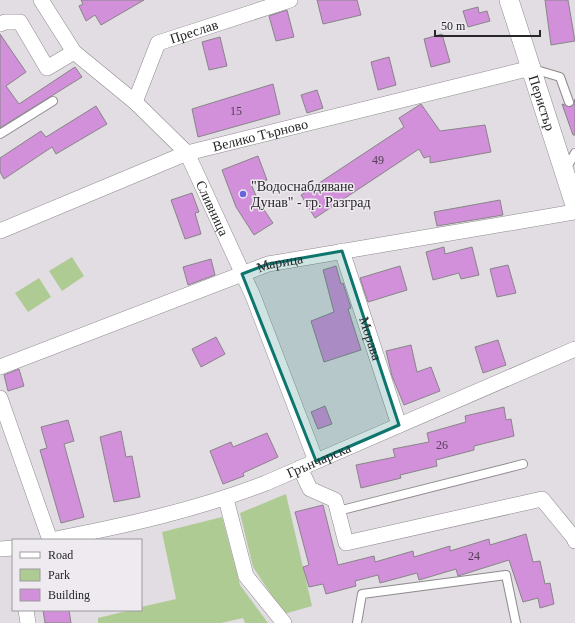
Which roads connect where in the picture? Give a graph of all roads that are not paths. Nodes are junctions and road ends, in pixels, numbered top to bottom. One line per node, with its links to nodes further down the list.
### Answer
1 (42, 0): 8 (street, Сливница)
2 (290, 0): 5 (street, Преслав)
3 (509, 0): 7 (street, Перистър)
4 (520, 0): 7 (street)
5 (271, 3): 11 (street, Преслав)
6 (0, 24): 8 (street)
7 (518, 26): 9 (street, Перистър)
8 (74, 52): 11 (street, Сливница)
9 (531, 68): 12 (lane); 14 (street, Велико Търново); 16 (street, Перистър)
10 (53, 101): 13 (lane)
11 (135, 102): 14 (street, Сливница)
12 (569, 102)
13 (0, 134)
14 (187, 153): 19 (street, Велико Търново); 21 (street, Сливница)
15 (575, 153): 16 (lane)
16 (564, 171): 17 (street, Перистър)
17 (575, 205)
18 (575, 212): 20 (street, Марица)
19 (0, 231)
20 (342, 251): 21 (street, Марица); 25 (street, Морава)
21 (242, 274): 23 (street, Марица); 26 (street, Сливница)
22 (575, 349): 25 (street, Грънчарска)
23 (0, 366)
24 (0, 398): 31 (street)
25 (399, 425): 26 (street, Грънчарска)
26 (316, 461): 28 (street, Грънчарска)
27 (523, 464): 30 (lane)
28 (300, 468): 29 (street, Грънчарска); 30 (street)
29 (226, 499): 32 (street, Грънчарска); 38 (street)
30 (338, 511): 33 (street)
31 (51, 539)
32 (56, 539)
33 (575, 541)
34 (12, 548): 35 (street)
35 (0, 549)
36 (26, 611): 37 (street)
37 (28, 623)
38 (284, 623)
39 (357, 623): 40 (lane)
40 (516, 623)

